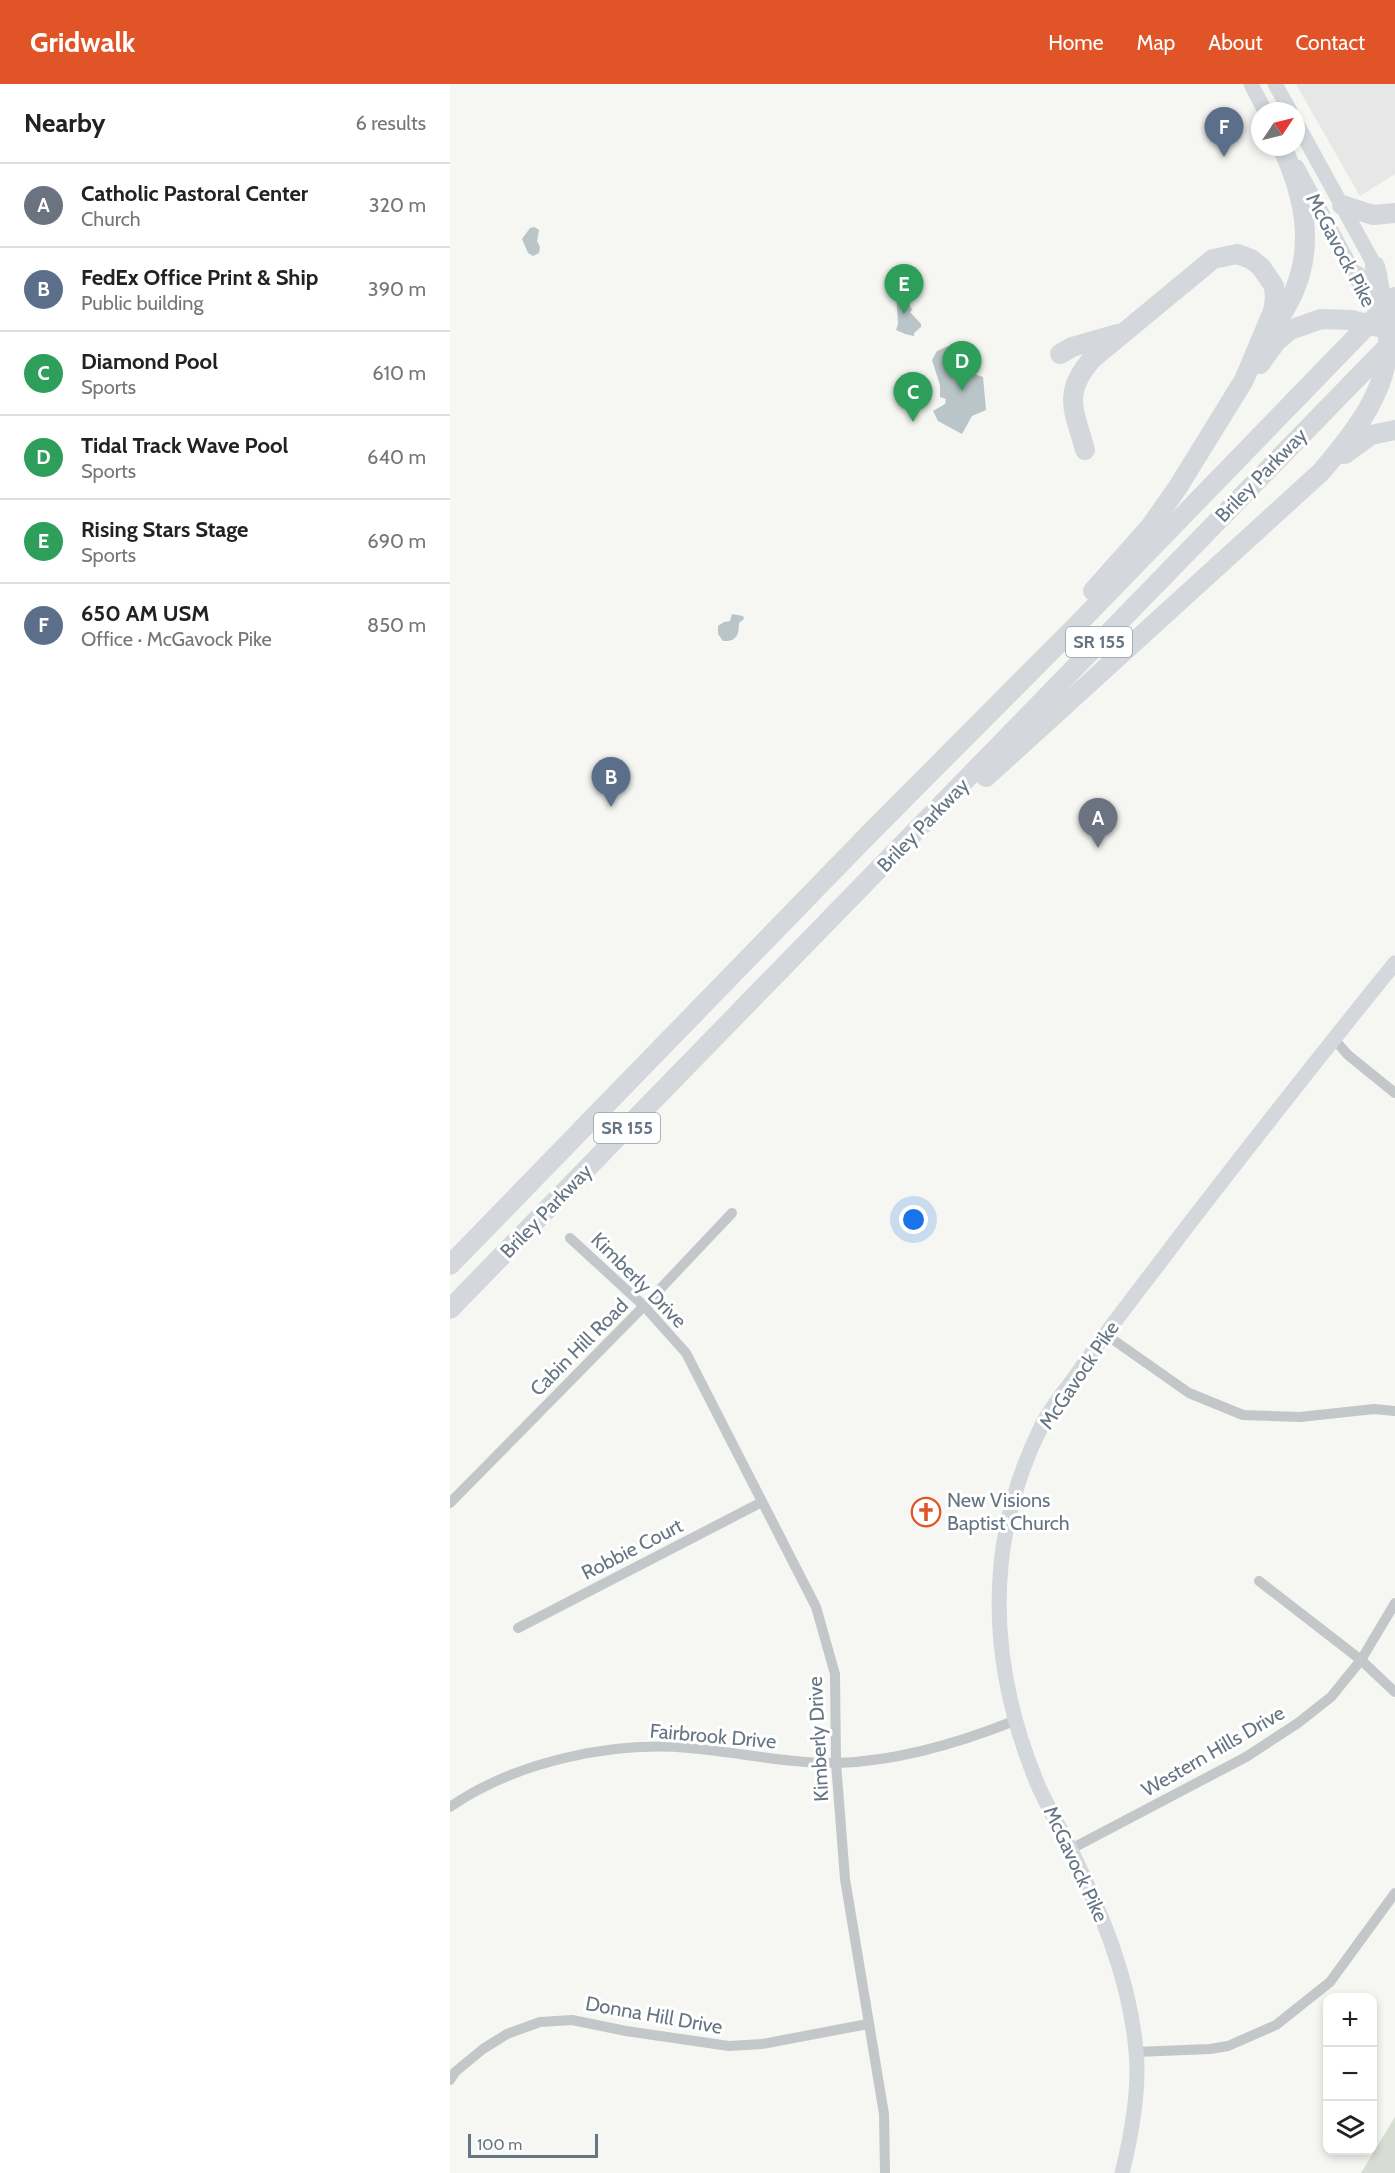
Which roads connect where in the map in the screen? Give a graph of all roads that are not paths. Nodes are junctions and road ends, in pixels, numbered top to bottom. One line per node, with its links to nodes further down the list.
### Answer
1 (1251, 84): 3 (main road)
2 (1275, 84): 4 (main road)
3 (1260, 102)
4 (1285, 102)
5 (1305, 138): 8 (main road, McGavock Pike)
6 (1287, 156): 13 (highway)
7 (1289, 156): 10 (main road, McGavock Pike)
8 (1342, 205): 9 (highway); 11 (main road, McGavock Pike)
9 (1395, 213)
10 (1357, 276): 11 (highway)
11 (1386, 312): 15 (highway); 18 (highway); 19 (highway, Briley Parkway / SR 155); 20 (highway, Briley Parkway / SR 155)
12 (1127, 330): 13 (highway); 14 (highway); 17 (highway)
13 (1263, 339): 15 (highway)
14 (1060, 354)
15 (1244, 381): 19 (highway)
16 (1395, 430): 18 (highway)
17 (1085, 450)
18 (1321, 471): 20 (highway)
19 (945, 756): 26 (highway, Briley Parkway / SR 155)
20 (805, 947): 28 (highway, Briley Parkway / SR 155)
21 (1395, 963): 22 (main road, McGavock Pike)
22 (1334, 1039): 23 (street); 29 (main road, McGavock Pike)
23 (1395, 1094)
24 (732, 1213): 27 (street, Cabin Hill Road)
25 (570, 1238): 27 (street, Kimberly Drive)
26 (450, 1265)
27 (644, 1306): 31 (street, Kimberly Drive); 32 (street, Cabin Hill Road)
28 (450, 1309)
29 (1105, 1334): 30 (street); 38 (main road, McGavock Pike)
30 (1395, 1411)
31 (762, 1502): 35 (street, Robbie Court); 39 (street, Kimberly Drive)
32 (450, 1503)
33 (1259, 1581): 36 (street)
34 (1395, 1603): 36 (street, Western Hills Drive)
35 (518, 1628)
36 (1361, 1660): 37 (street); 41 (street, Western Hills Drive)
37 (1395, 1692)
38 (1014, 1721): 39 (street, Fairbrook Drive); 41 (main road, McGavock Pike)
39 (836, 1763): 40 (street, Fairbrook Drive); 43 (street, Kimberly Drive)
40 (452, 1802)
41 (1071, 1849): 44 (main road, McGavock Pike)
42 (1395, 1893): 44 (street)
43 (868, 2024): 45 (street, Donna Hill Drive); 46 (street, Kimberly Drive)
44 (1136, 2052): 47 (main road, McGavock Pike)
45 (450, 2080)
46 (885, 2173)
47 (1122, 2173)

